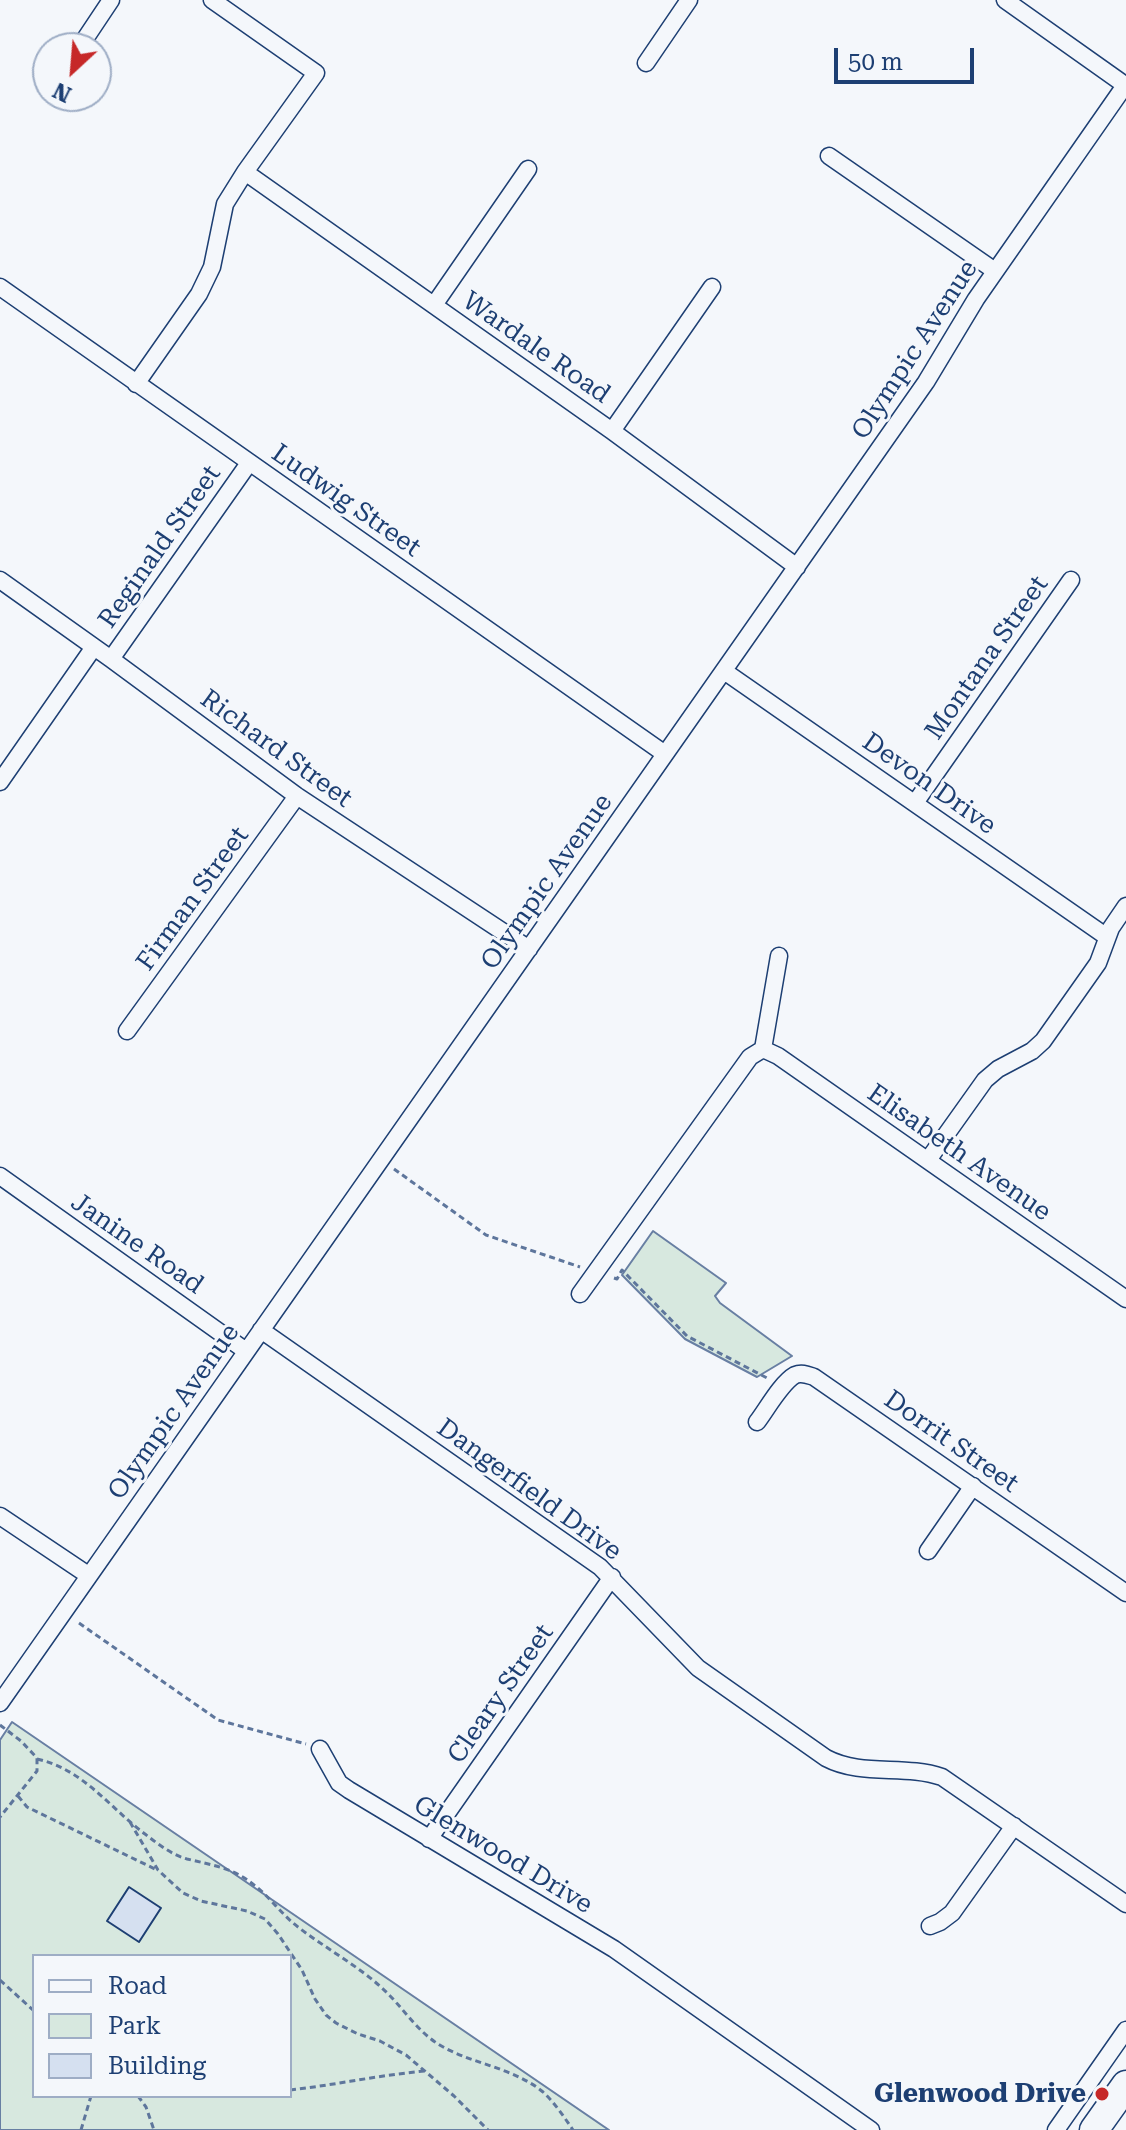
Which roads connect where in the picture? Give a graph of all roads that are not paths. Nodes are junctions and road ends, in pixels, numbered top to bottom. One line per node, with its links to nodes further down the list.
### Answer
1 (111, 0): 5 (street)
2 (212, 0): 10 (street)
3 (689, 0): 6 (street)
4 (1005, 0): 7 (street)
5 (90, 32)
6 (646, 63)
7 (1126, 84): 11 (street, Olympic Avenue)
8 (829, 156): 11 (street)
9 (528, 169): 14 (street)
10 (245, 172): 14 (street, Wardale Road); 15 (street)
11 (995, 271): 18 (street, Olympic Avenue)
12 (0, 287): 15 (street, Ludwig Street)
13 (712, 287): 16 (street)
14 (434, 305): 16 (street, Wardale Road)
15 (136, 384): 17 (street, Ludwig Street)
16 (612, 431): 18 (street, Wardale Road)
17 (249, 463): 22 (street, Reginald Street); 24 (street, Ludwig Street)
18 (797, 567): 23 (street, Olympic Avenue)
19 (0, 580): 21 (street, Richard Street)
20 (1071, 580): 27 (street, Montana Street)
21 (94, 647): 22 (street, Richard Street); 25 (street)
22 (111, 659): 26 (street, Richard Street)
23 (724, 671): 24 (street, Olympic Avenue); 27 (street, Devon Drive)
24 (665, 754): 30 (street, Olympic Avenue)
25 (0, 782)
26 (297, 796): 30 (street, Richard Street); 32 (street, Firman Street)
27 (915, 803): 29 (street, Devon Drive)
28 (1126, 906): 29 (street)
29 (1107, 937): 34 (street)
30 (529, 949): 38 (street, Olympic Avenue)
31 (779, 956): 33 (street)
32 (127, 1031)
33 (763, 1049): 34 (street, Elisabeth Avenue); 36 (street)
34 (928, 1160): 37 (street, Elisabeth Avenue)
35 (0, 1176): 39 (street, Janine Road)
36 (580, 1294)
37 (1126, 1299)
38 (261, 1330): 39 (street, Olympic Avenue); 45 (street, Dangerfield Drive)
39 (246, 1351): 44 (street, Olympic Avenue)
40 (757, 1422): 41 (street, Dorrit Street)
41 (973, 1486): 43 (street); 46 (street, Dorrit Street)
42 (0, 1516): 44 (street)
43 (928, 1551)
44 (88, 1575): 47 (street, Olympic Avenue)
45 (612, 1577): 49 (street, Dangerfield Drive); 50 (street, Cleary Street)
46 (1126, 1593)
47 (0, 1703)
48 (320, 1749): 50 (street, Glenwood Drive)
49 (1014, 1826): 51 (street, Dangerfield Drive); 52 (street)
50 (429, 1839): 55 (street, Glenwood Drive)
51 (1126, 1904)
52 (930, 1926)
53 (1126, 2030): 56 (street)
54 (1126, 2085): 57 (highway)
55 (871, 2130)
56 (1056, 2130)
57 (1094, 2130)

